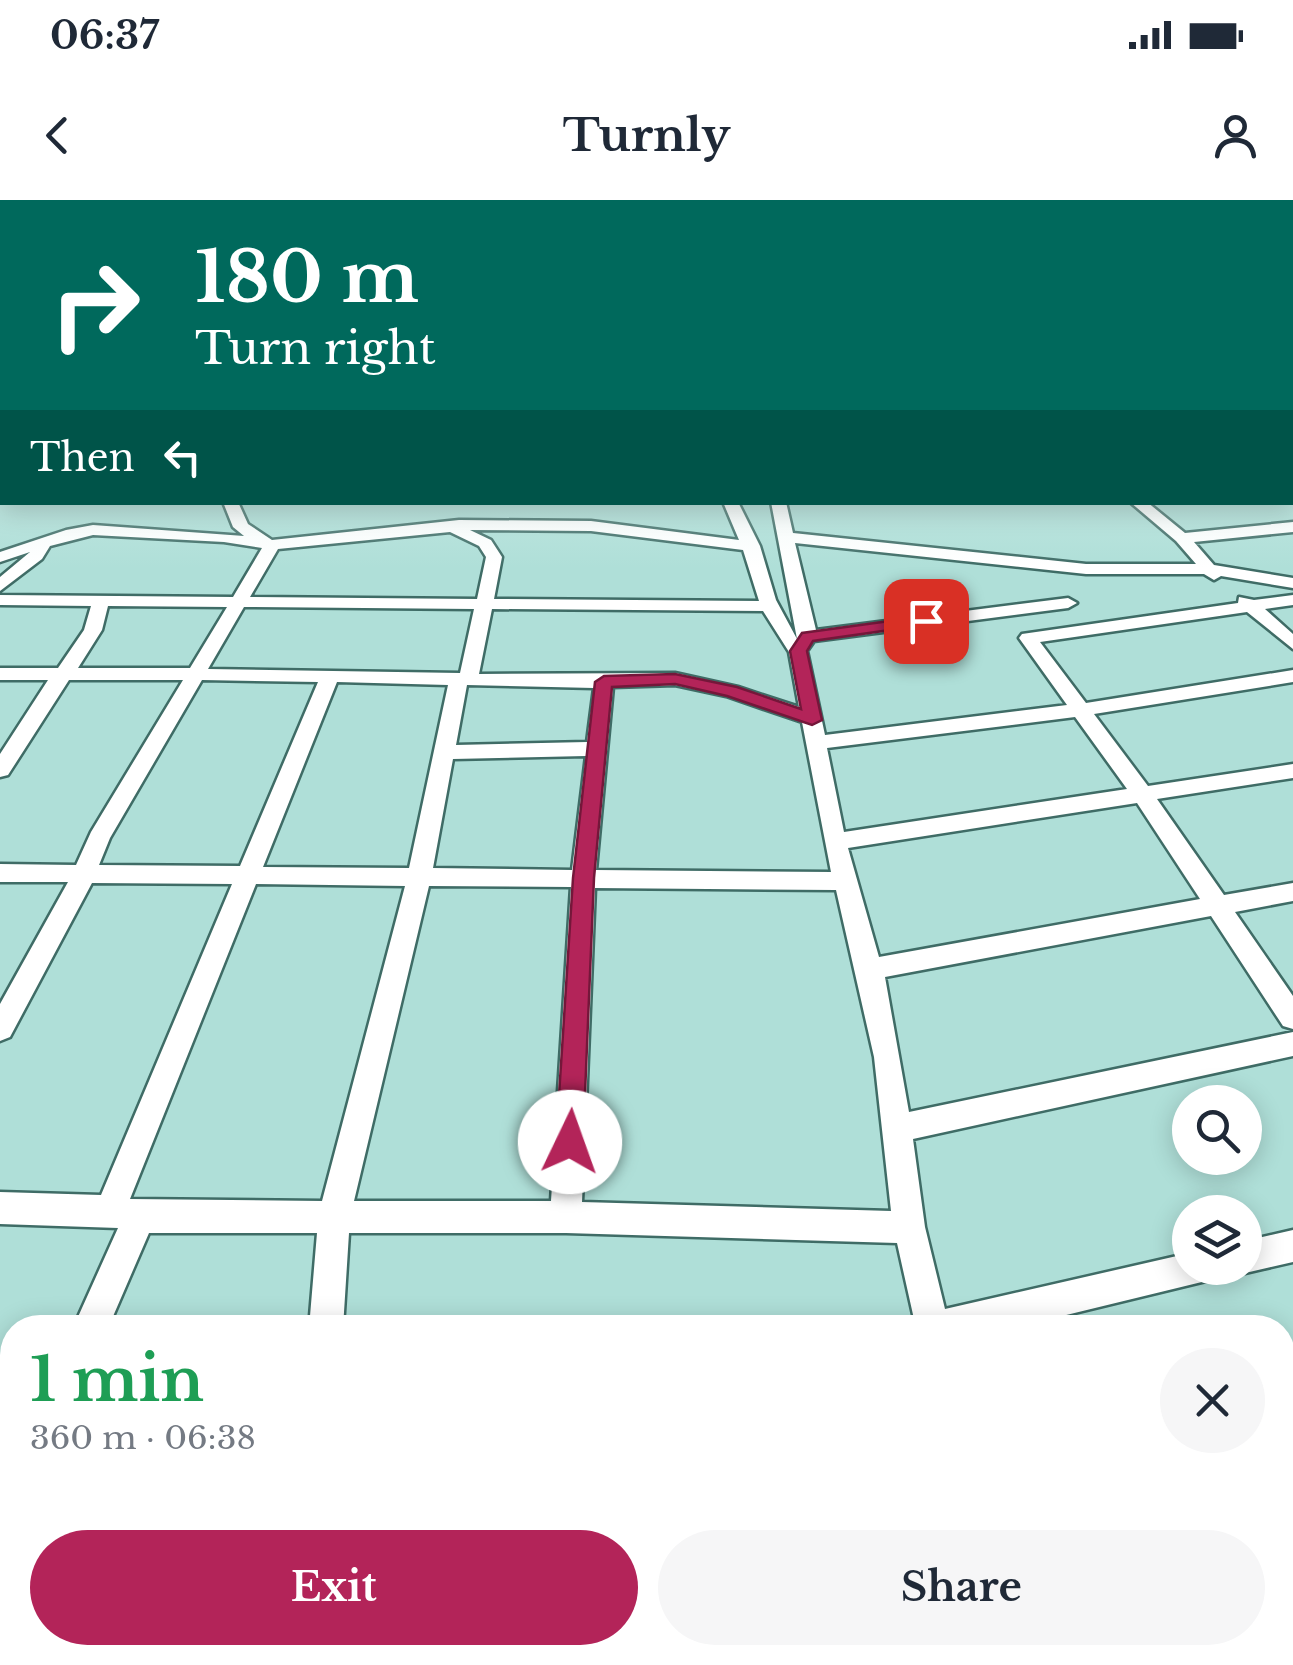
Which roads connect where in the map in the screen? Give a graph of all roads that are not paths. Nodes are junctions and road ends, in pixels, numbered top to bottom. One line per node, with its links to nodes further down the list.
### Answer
1 (231, 505): 11 (street)
2 (462, 505): 6 (street)
3 (732, 505): 12 (street)
4 (779, 505): 8 (street)
5 (1141, 505): 9 (street)
6 (452, 526): 11 (street); 12 (street); 22 (street)
7 (1293, 527): 9 (street)
8 (786, 537): 14 (street); 27 (street)
9 (1182, 538): 14 (street)
10 (44, 542): 11 (street); 13 (street); 16 (street)
11 (267, 543): 20 (street)
12 (752, 546): 24 (street)
13 (0, 557)
14 (1208, 569): 15 (street); 23 (street)
15 (1293, 584)
16 (0, 586)
17 (0, 600): 18 (street)
18 (100, 600): 20 (street); 30 (street)
19 (1293, 600): 23 (street)
20 (239, 601): 22 (street); 31 (street)
21 (1068, 602): 25 (street)
22 (485, 604): 24 (street); 34 (street)
23 (1250, 605): 26 (street); 28 (street)
24 (770, 606): 27 (street)
25 (1006, 611): 26 (street); 27 (street)
26 (1028, 638): 36 (street)
27 (803, 644): 37 (street)
28 (1293, 644)
29 (0, 674): 30 (street)
30 (64, 674): 31 (street); 40 (street)
31 (196, 674): 32 (street); 45 (street)
32 (330, 676): 34 (street); 46 (street)
33 (1293, 676): 36 (street)
34 (463, 679): 35 (street); 39 (street)
35 (604, 682): 37 (street); 38 (street)
36 (1078, 710): 37 (street); 42 (street)
37 (815, 731): 43 (street)
38 (597, 749): 39 (street); 48 (street)
39 (444, 752): 47 (street)
40 (0, 770)
41 (1293, 771): 42 (street)
42 (1143, 795): 43 (street); 51 (street)
43 (835, 842): 49 (street)
44 (0, 873): 45 (street)
45 (84, 873): 46 (street); 54 (street)
46 (251, 875): 47 (street); 58 (street)
47 (418, 876): 48 (street); 60 (street)
48 (584, 878): 49 (street); 59 (street)
49 (846, 881): 52 (street)
50 (1293, 892): 51 (street)
51 (1220, 906): 52 (street); 53 (street)
52 (870, 969): 56 (street)
53 (1293, 1018)
54 (0, 1028)
55 (1293, 1044): 56 (street)
56 (898, 1128): 61 (street)
57 (0, 1208): 58 (street)
58 (125, 1214): 60 (street); 65 (street)
59 (566, 1216): 60 (street); 61 (street)
60 (334, 1217): 66 (street)
61 (908, 1228): 67 (street)
62 (1293, 1246): 63 (street)
63 (1262, 1253)
64 (1172, 1274): 68 (street)
65 (94, 1315)
66 (327, 1315)
67 (931, 1315)
68 (992, 1315)

